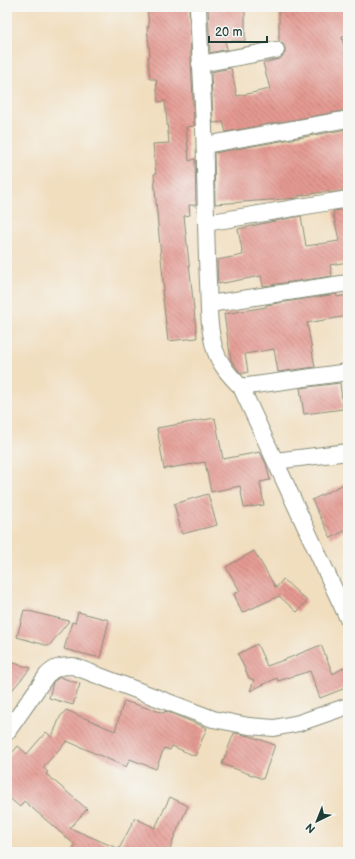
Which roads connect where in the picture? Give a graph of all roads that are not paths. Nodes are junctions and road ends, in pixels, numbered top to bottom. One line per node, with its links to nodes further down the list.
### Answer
1 (198, 7): 3 (street)
2 (276, 50): 3 (street)
3 (200, 64): 5 (street)
4 (348, 119): 5 (street)
5 (205, 145): 7 (street)
6 (348, 199): 7 (street)
7 (206, 223): 9 (street)
8 (348, 283): 9 (street)
9 (209, 304): 11 (street)
10 (348, 372): 11 (street)
11 (241, 386): 13 (street)
12 (348, 452): 13 (street)
13 (275, 461): 14 (street)
14 (348, 619)
15 (348, 706): 16 (street)
16 (7, 732)

